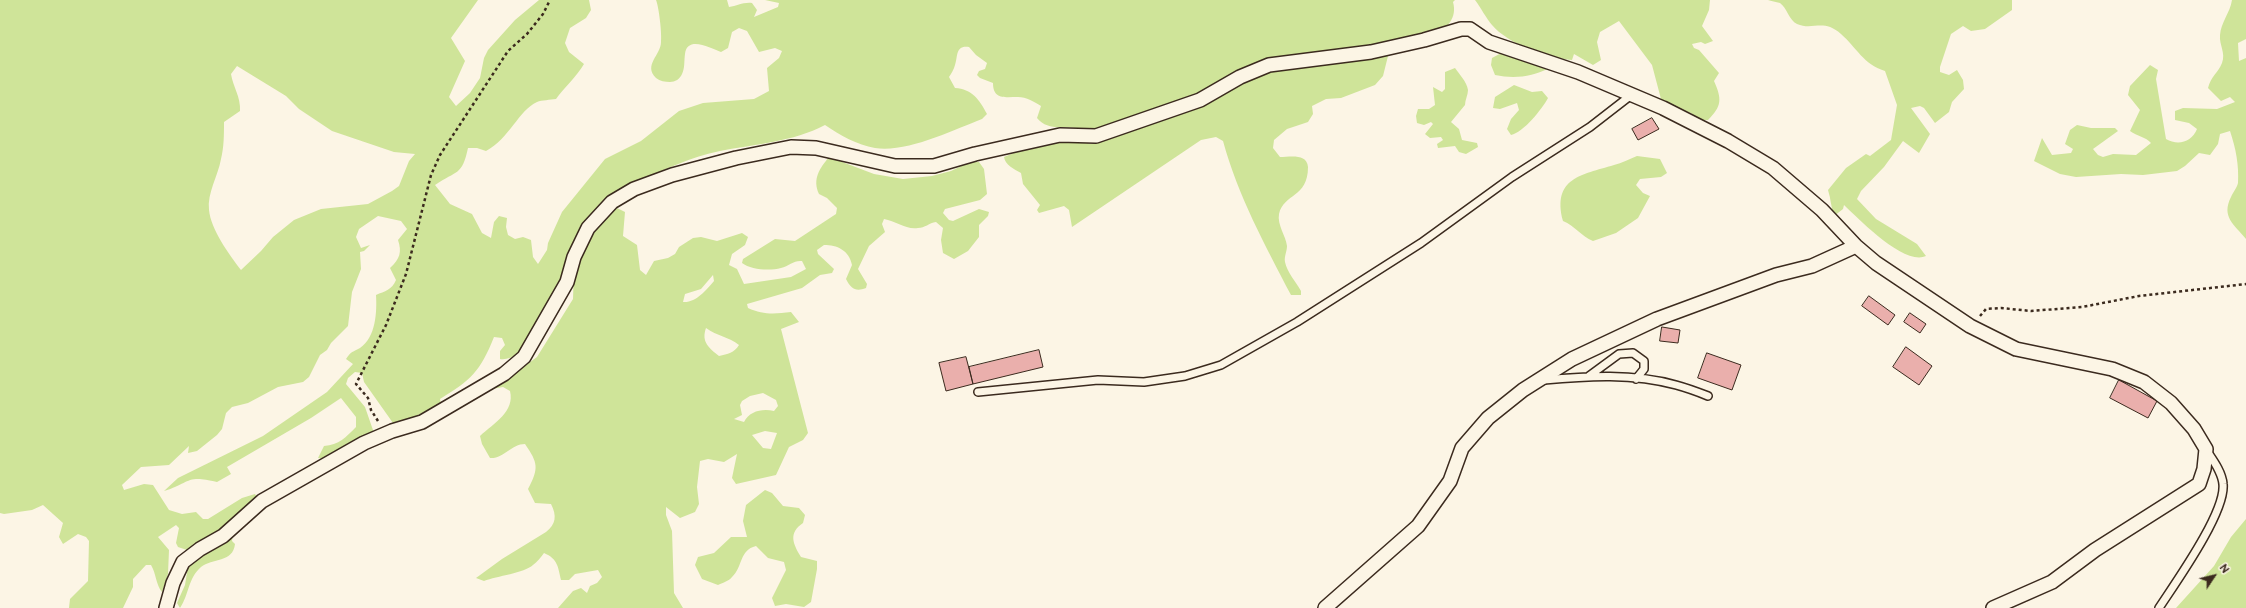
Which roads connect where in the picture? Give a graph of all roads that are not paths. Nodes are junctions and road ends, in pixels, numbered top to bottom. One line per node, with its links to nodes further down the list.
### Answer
1 (1630, 96): 2 (street); 6 (lane); 9 (street)
2 (1856, 246): 5 (street); 8 (street)
3 (1588, 376): 4 (lane); 4 (lane); 5 (lane)
4 (1636, 379): 7 (lane)
5 (1540, 380): 10 (street)
6 (978, 392)
7 (1708, 396)
8 (2206, 449): 11 (street); 12 (lane)
9 (166, 608)
10 (1325, 608)
11 (1993, 608)
12 (2159, 608)

